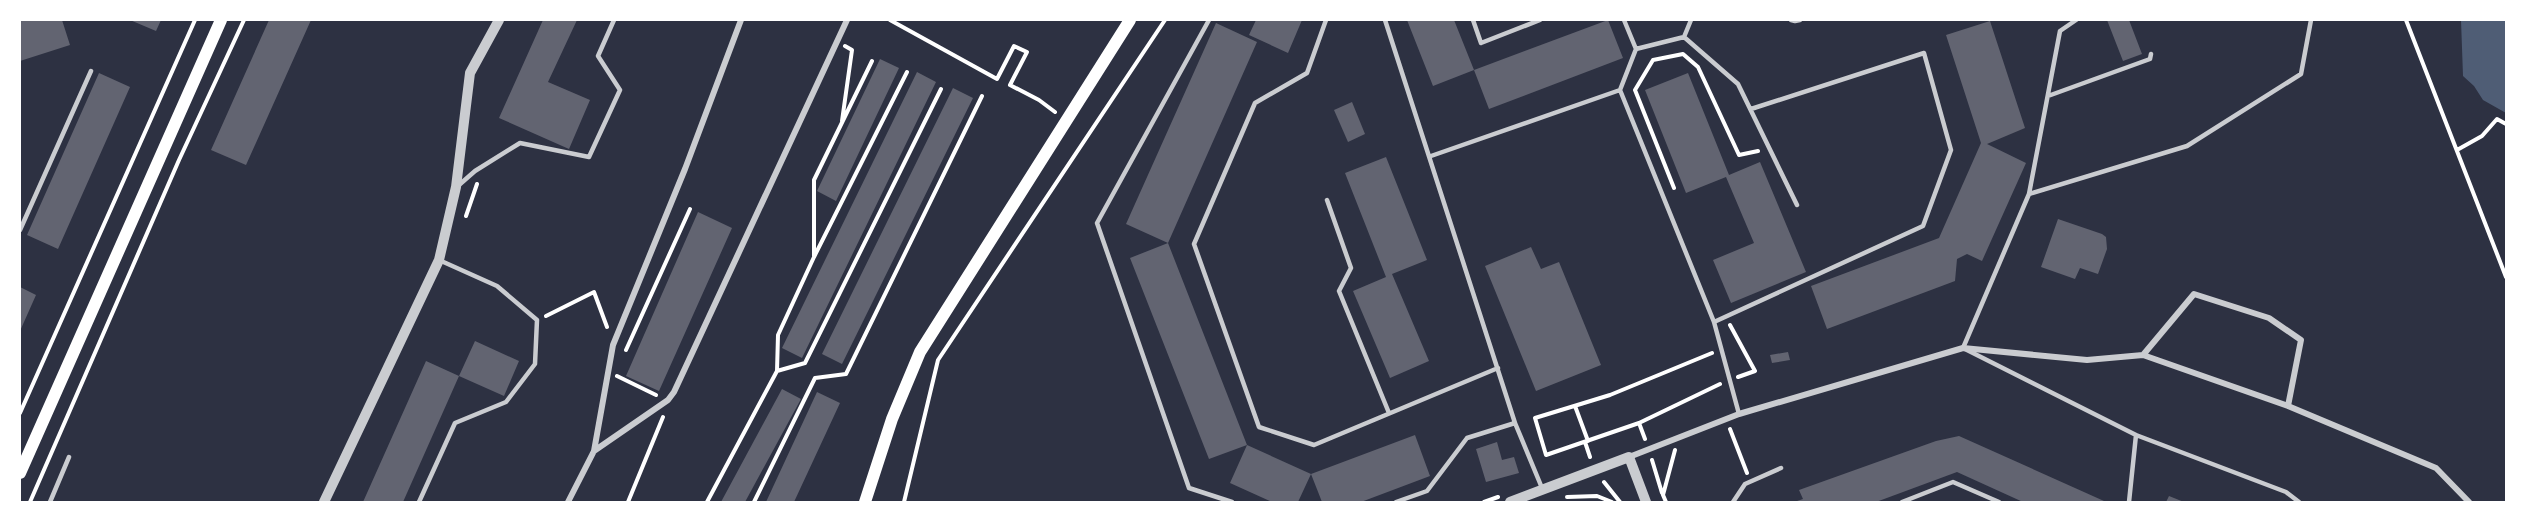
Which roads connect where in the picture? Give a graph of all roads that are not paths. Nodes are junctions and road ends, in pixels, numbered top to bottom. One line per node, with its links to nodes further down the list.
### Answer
1 (221, 20): 45 (main road)
2 (500, 20): 26 (street)
3 (614, 20): 26 (lane)
4 (741, 20): 41 (street)
5 (847, 20): 41 (street)
6 (1130, 20): 51 (main road)
7 (1209, 20): 52 (lane)
8 (1326, 20): 37 (lane)
9 (1385, 20): 25 (lane)
10 (1473, 20): 11 (lane)
11 (1540, 20)
12 (1624, 20): 19 (lane)
13 (1691, 20): 18 (lane)
14 (1791, 20): 15 (lane)
15 (1800, 20)
16 (2076, 20): 23 (lane)
17 (2311, 20): 27 (lane)
18 (1684, 37): 19 (lane); 24 (lane)
19 (1636, 49): 22 (lane)
20 (2151, 54): 23 (lane)
21 (91, 71): 30 (lane)
22 (1620, 90): 25 (lane); 32 (lane)
23 (2048, 96): 27 (lane)
24 (1751, 109): 29 (lane); 32 (lane)
25 (1431, 156): 35 (lane)
26 (456, 187): 31 (street)
27 (2029, 194): 33 (lane)
28 (1327, 200): 37 (lane)
29 (1797, 205)
30 (20, 230)
31 (439, 260): 48 (street); 49 (lane)
32 (1714, 322): 38 (lane)
33 (1963, 348): 34 (street); 38 (street); 40 (lane)
34 (2143, 355): 36 (street); 36 (street)
35 (1498, 369): 37 (lane); 39 (lane)
36 (2288, 406): 61 (street)
37 (1389, 413)
38 (1739, 414): 43 (street)
39 (1515, 423): 46 (lane); 53 (lane)
40 (2136, 435): 59 (lane); 60 (lane)
41 (594, 451): 50 (street)
42 (69, 457): 47 (lane)
43 (1629, 457): 46 (street); 55 (street)
44 (1781, 468): 56 (lane)
45 (20, 473)
46 (1542, 488): 54 (street)
47 (50, 502)
48 (324, 502)
49 (419, 502)
50 (568, 502)
51 (865, 502)
52 (1232, 502)
53 (1396, 502)
54 (1509, 502)
55 (1646, 502)
56 (1733, 502)
57 (1902, 502): 58 (lane)
58 (1999, 502)
59 (2129, 502)
60 (2300, 502)
61 (2469, 502)

